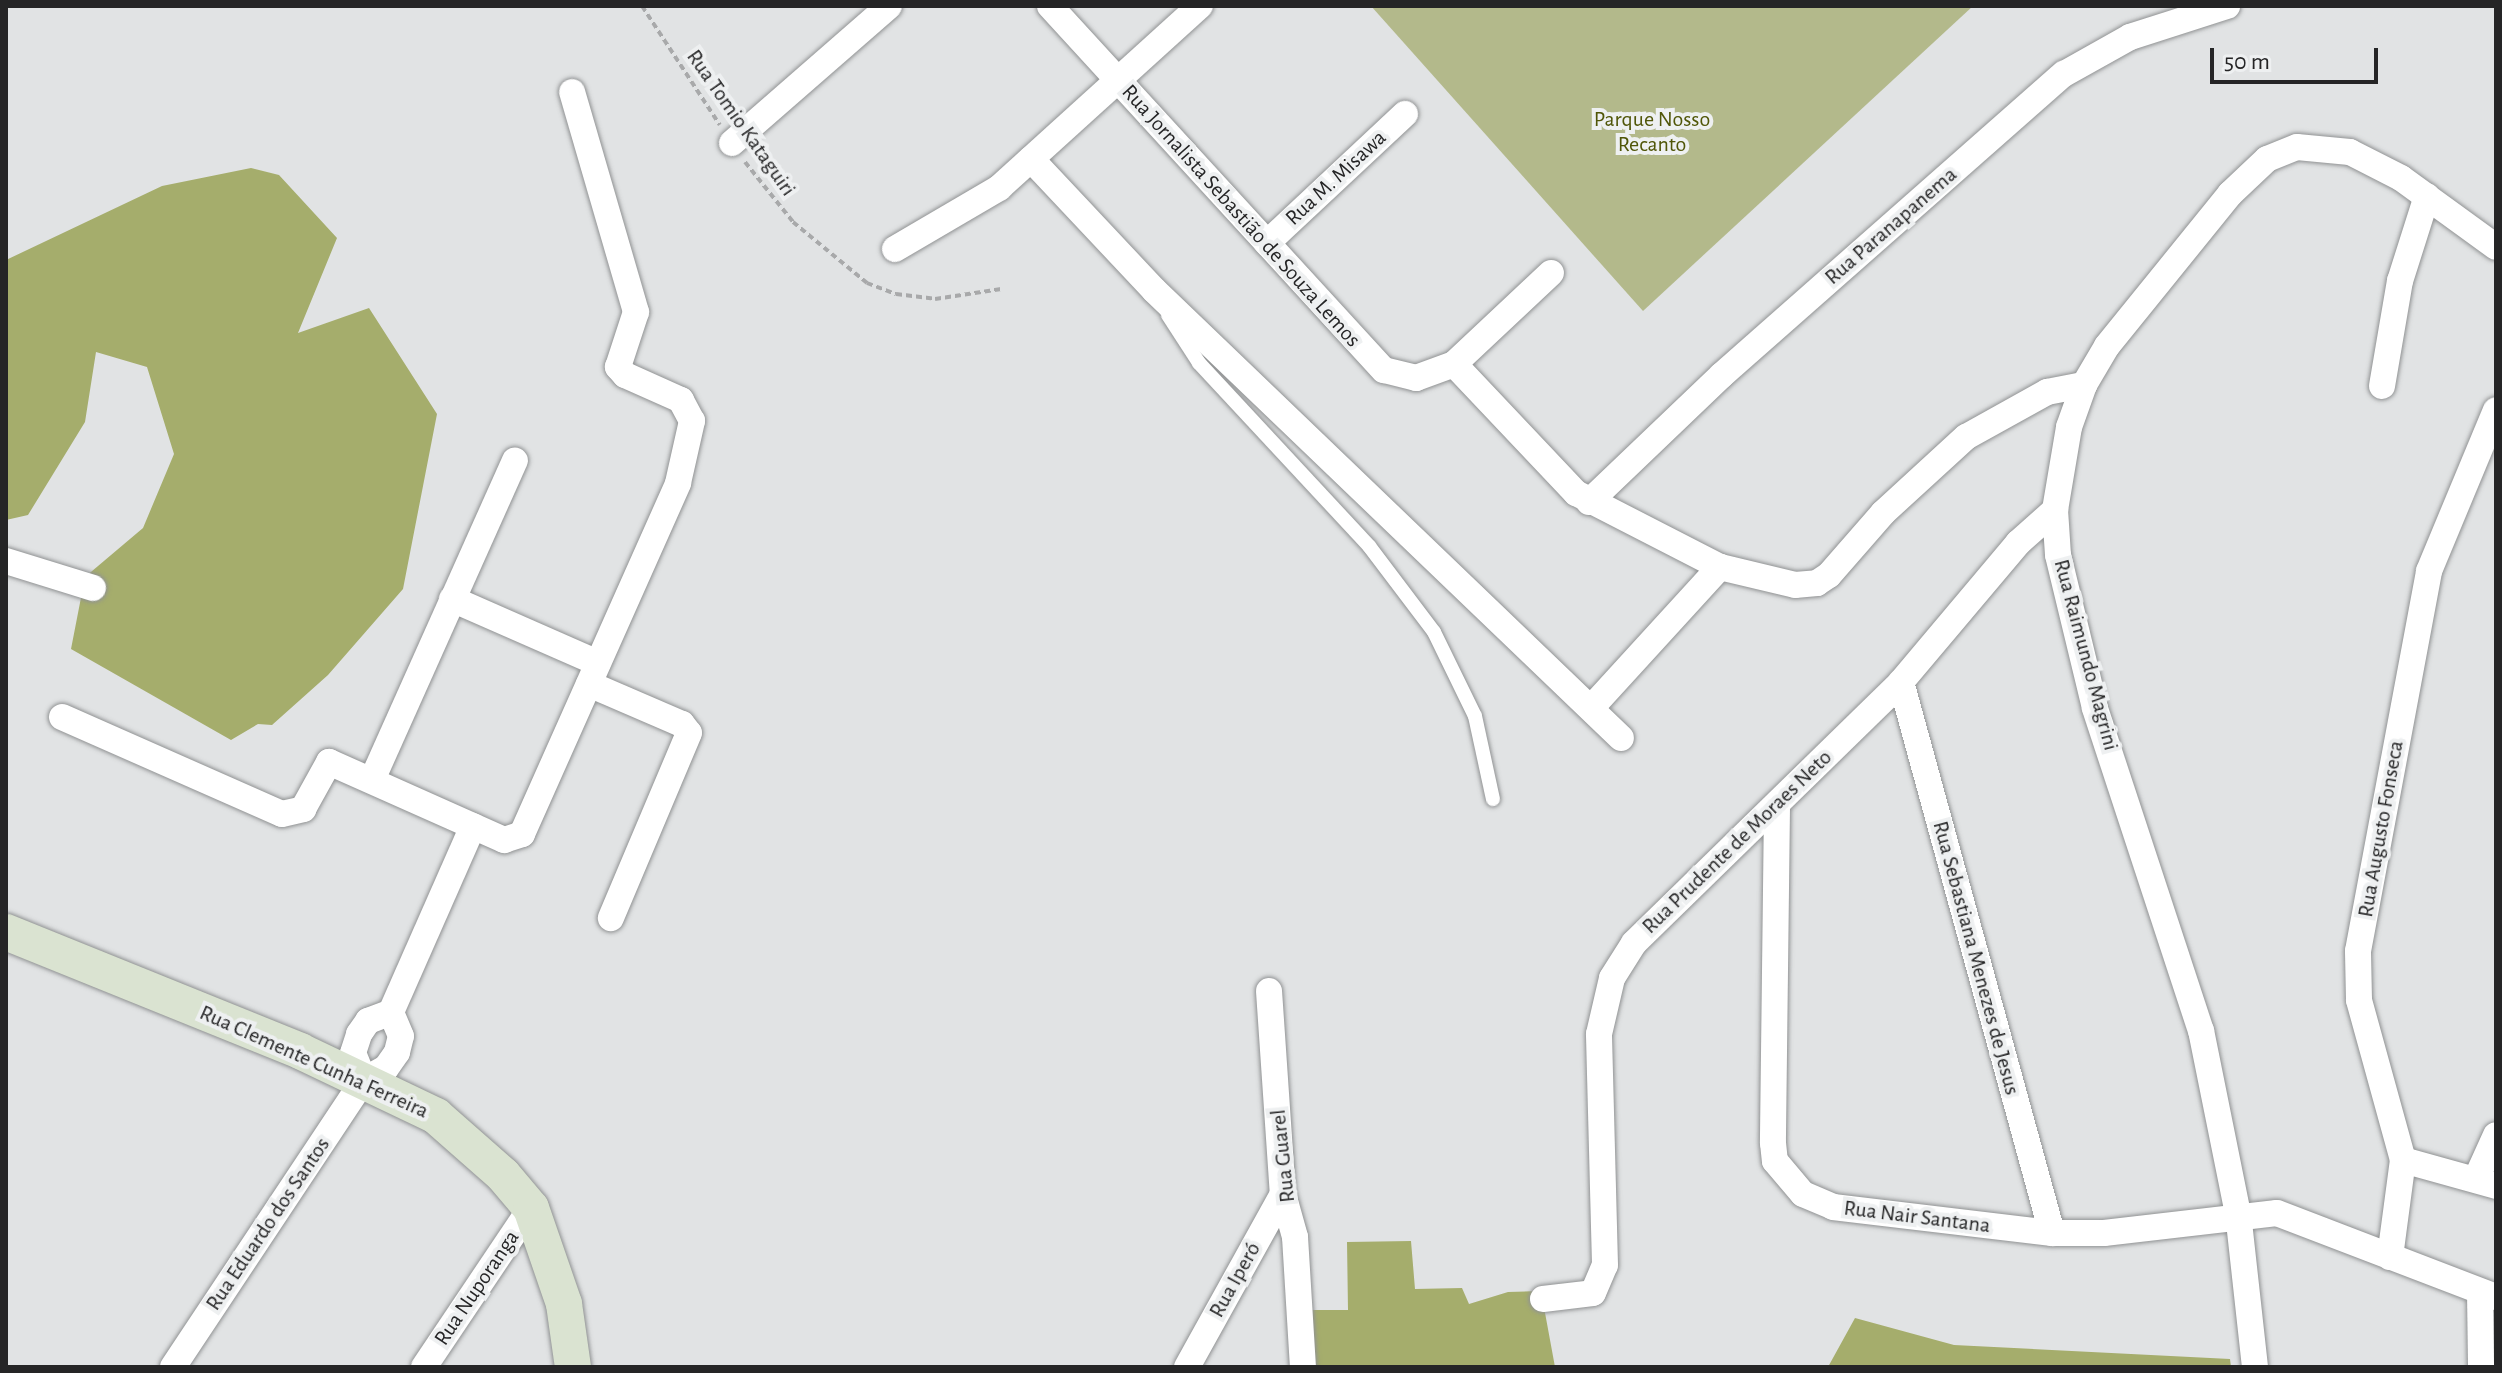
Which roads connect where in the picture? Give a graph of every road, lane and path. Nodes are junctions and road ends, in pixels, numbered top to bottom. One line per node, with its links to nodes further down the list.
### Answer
1 (642, 6): 9 (path, Rua Tomio Kataguiri)
2 (889, 6): 9 (street)
3 (1050, 6): 6 (street, Rua Jornalista Sebastião de Souza Lemos)
4 (1200, 6): 6 (street)
5 (2227, 6): 23 (street, Rua Paranapanema)
6 (1119, 81): 10 (street); 12 (street, Rua Jornalista Sebastião de Souza Lemos)
7 (572, 92): 29 (street)
8 (1405, 114): 12 (street, Rua M. Misawa)
9 (732, 143): 16 (path, Rua Tomio Kataguiri)
10 (1031, 159): 14 (street); 17 (street)
11 (2427, 196): 13 (street, Rua Raimundo Magrini); 19 (street, Rua Raimundo Magrini); 20 (street)
12 (1267, 243): 18 (street, Rua Jornalista Sebastião de Souza Lemos)
13 (2496, 247)
14 (895, 249)
15 (1551, 273): 18 (street, Rua Jornalista Sebastião de Souza Lemos)
16 (1001, 289)
17 (1154, 290): 31 (street); 35 (lane)
18 (1454, 364): 23 (street)
19 (2084, 385): 24 (street, Rua Raimundo Magrini); 26 (street)
20 (2382, 386)
21 (2496, 410): 44 (street, Rua Augusto Fonseca)
22 (515, 460): 28 (street)
23 (1589, 502): 26 (street)
24 (2055, 510): 30 (street, Rua Prudente de Moraes Neto); 48 (street, Rua Raimundo Magrini)
25 (6, 561): 27 (street)
26 (1720, 567): 31 (street)
27 (93, 588)
28 (452, 599): 29 (street); 34 (street)
29 (594, 674): 37 (street); 38 (street)
30 (1901, 682): 36 (street, Rua Prudente de Moraes Neto); 49 (street, Rua Sebastiana Menezes de Jesus)
31 (1592, 707): 33 (street)
32 (62, 717): 34 (street)
33 (1621, 738)
34 (372, 780): 37 (street)
35 (1493, 799)
36 (1777, 807): 49 (street, Rua Nair Santana); 52 (street, Rua Prudente de Moraes Neto)
37 (473, 826): 41 (street)
38 (611, 918)
39 (6, 932): 42 (street, Rua Clemente Cunha Ferreira)
40 (1269, 991): 46 (street, Rua Guarel)
41 (391, 1012): 42 (street, Rua Eduardo dos Santos); 42 (street)
42 (364, 1080): 47 (street, Rua Clemente Cunha Ferreira); 53 (street, Rua Eduardo dos Santos)
43 (2496, 1135): 45 (street)
44 (2403, 1160): 45 (street); 50 (street, Rua Augusto Fonseca)
45 (2486, 1182)
46 (1283, 1194): 56 (street, Rua Iperó); 57 (street, Rua Guarel)
47 (531, 1208): 54 (street, Rua Nuporanga); 55 (street, Rua Clemente Cunha Ferreira)
48 (2238, 1214): 49 (street, Rua Nair Santana); 50 (street, Rua Nair Santana); 58 (street, Rua Raimundo Magrini)
49 (2052, 1233)
50 (2390, 1257): 51 (street, Rua Nair Santana)
51 (2488, 1294): 59 (street)
52 (1543, 1299)
53 (173, 1367)
54 (424, 1367)
55 (573, 1367)
56 (1187, 1367)
57 (1303, 1367)
58 (2255, 1367)
59 (2481, 1367)

